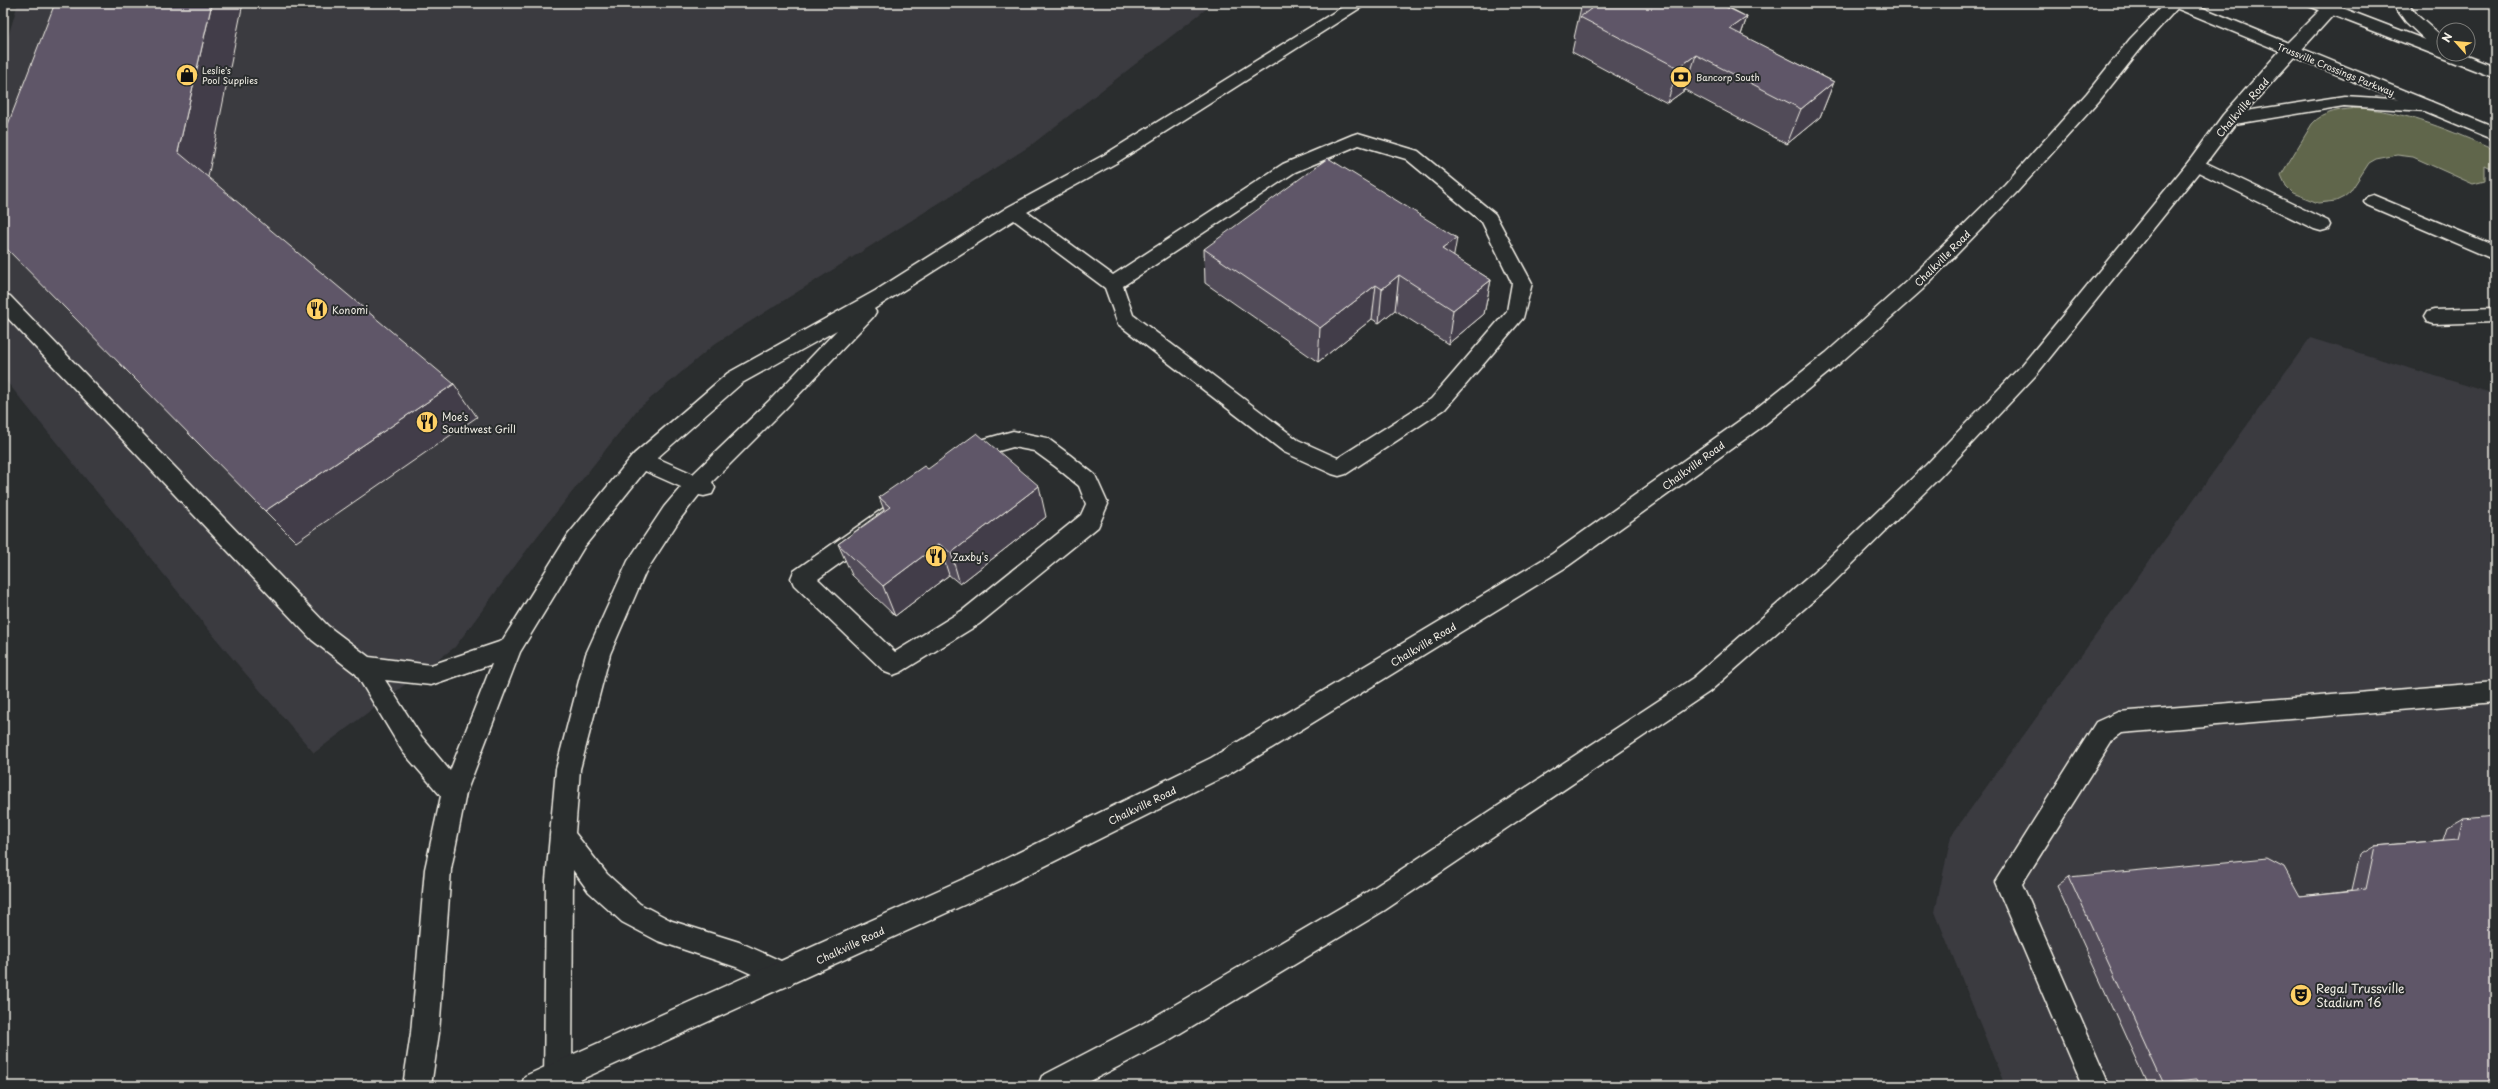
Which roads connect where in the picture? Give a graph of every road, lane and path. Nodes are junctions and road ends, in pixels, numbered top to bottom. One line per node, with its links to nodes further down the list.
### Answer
1 (1360, 3): 15 (main road)
2 (2176, 3): 6 (main road, Trussville Crossings Parkway); 31 (main road, Chalkville Road)
3 (2400, 3): 5 (main road)
4 (2327, 5): 6 (main road, Chalkville Road); 7 (main road)
5 (2436, 41)
6 (2290, 50): 10 (main road, Trussville Crossings Parkway); 11 (main road, Chalkville Road)
7 (2436, 50)
8 (2467, 62): 9 (main road)
9 (2495, 73)
10 (2426, 106): 11 (main road); 12 (main road, Trussville Crossings Parkway)
11 (2229, 119): 13 (main road, Chalkville Road)
12 (2495, 134)
13 (2196, 164): 16 (main road); 34 (main road, Chalkville Road)
14 (2373, 200): 17 (main road)
15 (1014, 211): 18 (main road); 19 (main road)
16 (2321, 225)
17 (2495, 253)
18 (1112, 284): 18 (main road)
19 (882, 296): 23 (main road); 24 (main road)
20 (3, 301): 27 (main road)
21 (2495, 315): 22 (main road)
22 (2434, 317)
23 (641, 460): 24 (main road); 26 (main road)
24 (700, 486): 30 (main road)
25 (971, 617): 25 (main road)
26 (510, 648): 27 (main road); 29 (main road)
27 (364, 667): 29 (main road)
28 (2495, 692): 35 (main road)
29 (454, 793): 33 (main road)
30 (562, 835): 31 (main road); 32 (main road)
31 (784, 976): 32 (main road, Chalkville Road)
32 (550, 1082)
33 (417, 1086)
34 (1052, 1086)
35 (2096, 1086)

